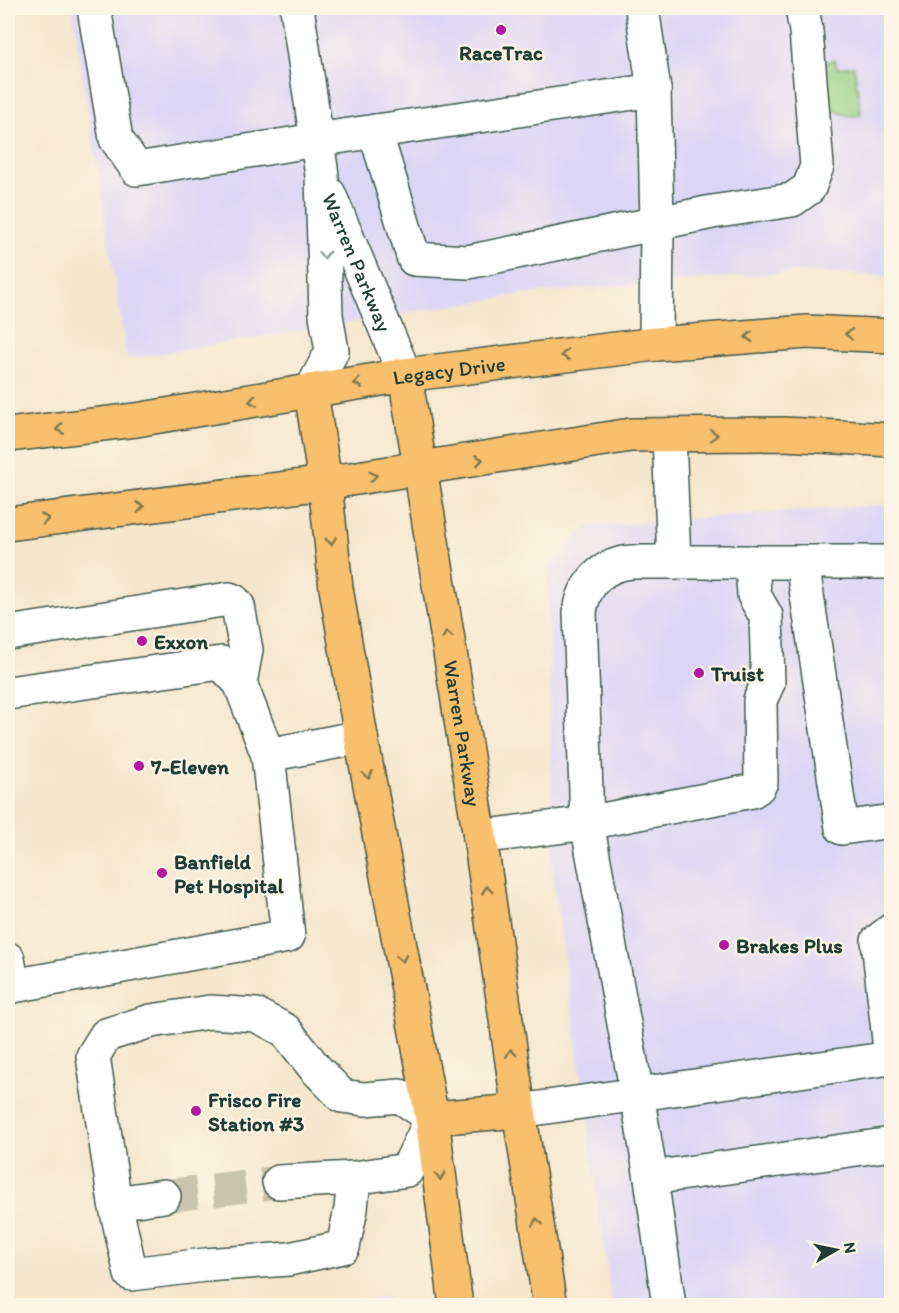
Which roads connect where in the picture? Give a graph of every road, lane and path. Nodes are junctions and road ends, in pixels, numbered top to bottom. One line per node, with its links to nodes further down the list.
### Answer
1 (94, 8): 7 (lane)
2 (297, 8): 7 (lane, Warren Parkway)
3 (642, 8): 5 (lane)
4 (802, 8): 9 (lane)
5 (654, 90): 6 (lane); 9 (lane)
6 (375, 131): 7 (lane); 9 (lane)
7 (316, 140): 8 (lane, Warren Parkway)
8 (322, 175): 12 (lane, Warren Parkway); 13 (lane, Warren Parkway, one-way to 13)
9 (657, 223): 11 (lane)
10 (891, 336): 11 (main road, Legacy Drive, one-way to 11)
11 (656, 344): 12 (main road, Legacy Drive, one-way to 12)
12 (405, 375): 13 (main road, Legacy Drive, one-way to 13); 17 (main road, Warren Parkway)
13 (311, 391): 14 (main road, Legacy Drive, one-way to 14); 18 (main road)
14 (8, 435)
15 (669, 435): 16 (main road, one-way to 16); 17 (main road, one-way to 15); 20 (lane)
16 (891, 440)
17 (421, 469): 18 (main road, one-way to 17); 31 (main road, Warren Parkway, one-way to 17)
18 (325, 483): 19 (main road, one-way to 18); 27 (main road, one-way to 27)
19 (8, 524)
20 (674, 562): 21 (lane); 30 (lane)
21 (752, 562): 22 (lane); 30 (lane)
22 (802, 562): 23 (lane); 29 (lane)
23 (891, 562)
24 (8, 633): 25 (lane)
25 (240, 683): 26 (lane); 28 (lane)
26 (8, 693)
27 (361, 737): 28 (lane); 37 (main road, one-way to 37)
28 (268, 755): 33 (lane)
29 (891, 821)
30 (587, 823): 31 (lane); 35 (lane)
31 (480, 837): 36 (main road, Warren Parkway, one-way to 31)
32 (891, 930): 34 (lane)
33 (8, 959)
34 (891, 1061): 35 (lane)
35 (637, 1094): 36 (lane); 40 (lane)
36 (519, 1111): 37 (main road); 45 (main road, Warren Parkway, one-way to 36)
37 (432, 1118): 39 (lane); 43 (lane); 44 (main road, one-way to 44)
38 (891, 1144): 40 (lane)
39 (354, 1178): 41 (lane); 43 (lane)
40 (651, 1178): 46 (lane)
41 (279, 1182)
42 (164, 1196): 43 (lane)
43 (115, 1203)
44 (456, 1305)
45 (550, 1305)
46 (669, 1305)

